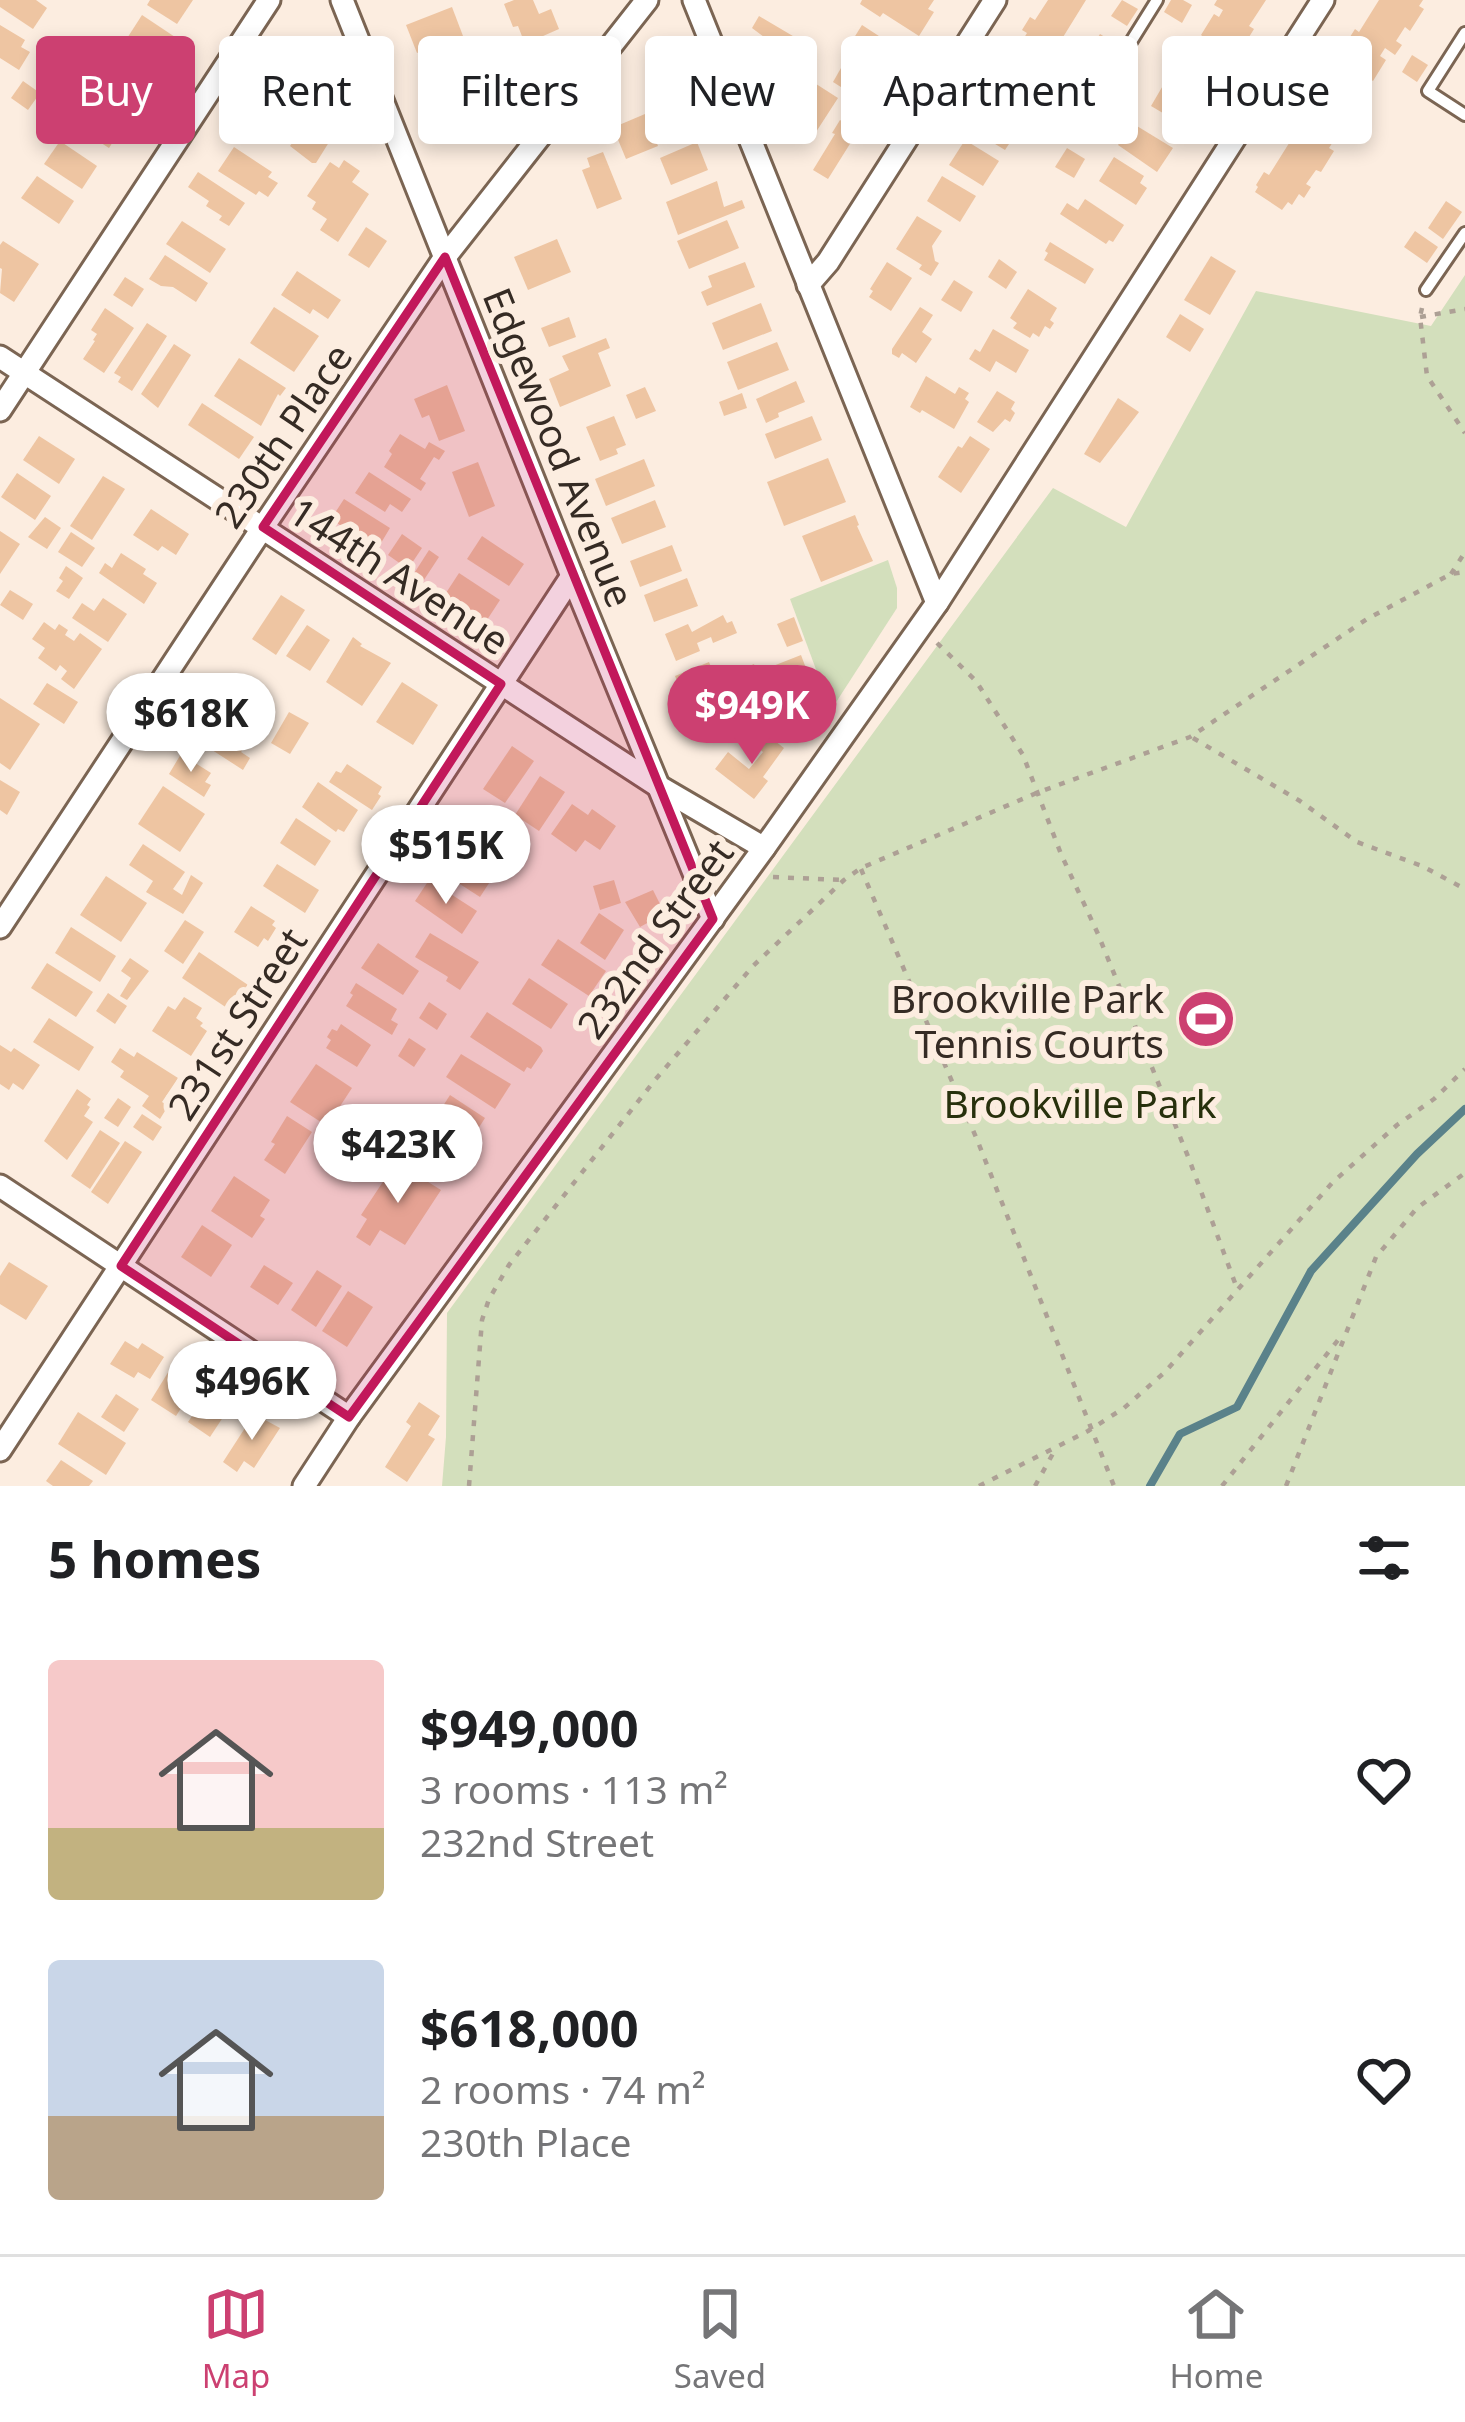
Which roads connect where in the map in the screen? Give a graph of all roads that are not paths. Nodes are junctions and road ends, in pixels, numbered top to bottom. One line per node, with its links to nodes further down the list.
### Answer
1 (269, 0): 16 (street)
2 (342, 0): 12 (street, Edgewood Avenue)
3 (647, 0): 12 (street, 230th Place)
4 (694, 0): 13 (street)
5 (995, 0): 13 (street)
6 (1157, 0): 9 (lane)
7 (1323, 0): 20 (street, 232nd Street)
8 (1465, 33): 10 (lane)
9 (1135, 36)
10 (1465, 115)
11 (1465, 233): 14 (lane)
12 (446, 257): 18 (street, 230th Place); 19 (street, Edgewood Avenue)
13 (808, 285): 20 (street)
14 (1426, 290)
15 (0, 356): 16 (street, 144th Avenue)
16 (25, 373): 17 (street); 18 (street, 144th Avenue)
17 (0, 410)
18 (262, 527): 21 (street, 144th Avenue); 25 (street, 230th Place)
19 (572, 576): 21 (street, 231st Street); 22 (street, Edgewood Avenue)
20 (938, 603): 23 (street, 232nd Street)
21 (501, 683): 22 (street, 144th Avenue); 27 (street, 231st Street)
22 (658, 786): 23 (street, 144th Avenue); 24 (street, Edgewood Avenue)
23 (764, 848): 24 (street, 232nd Street)
24 (713, 919): 28 (street, 232nd Street)
25 (0, 926)
26 (0, 1186): 27 (street)
27 (121, 1265): 28 (street); 29 (street, 231st Street)
28 (349, 1417): 30 (street, 232nd Street)
29 (0, 1450)
30 (304, 1486)

